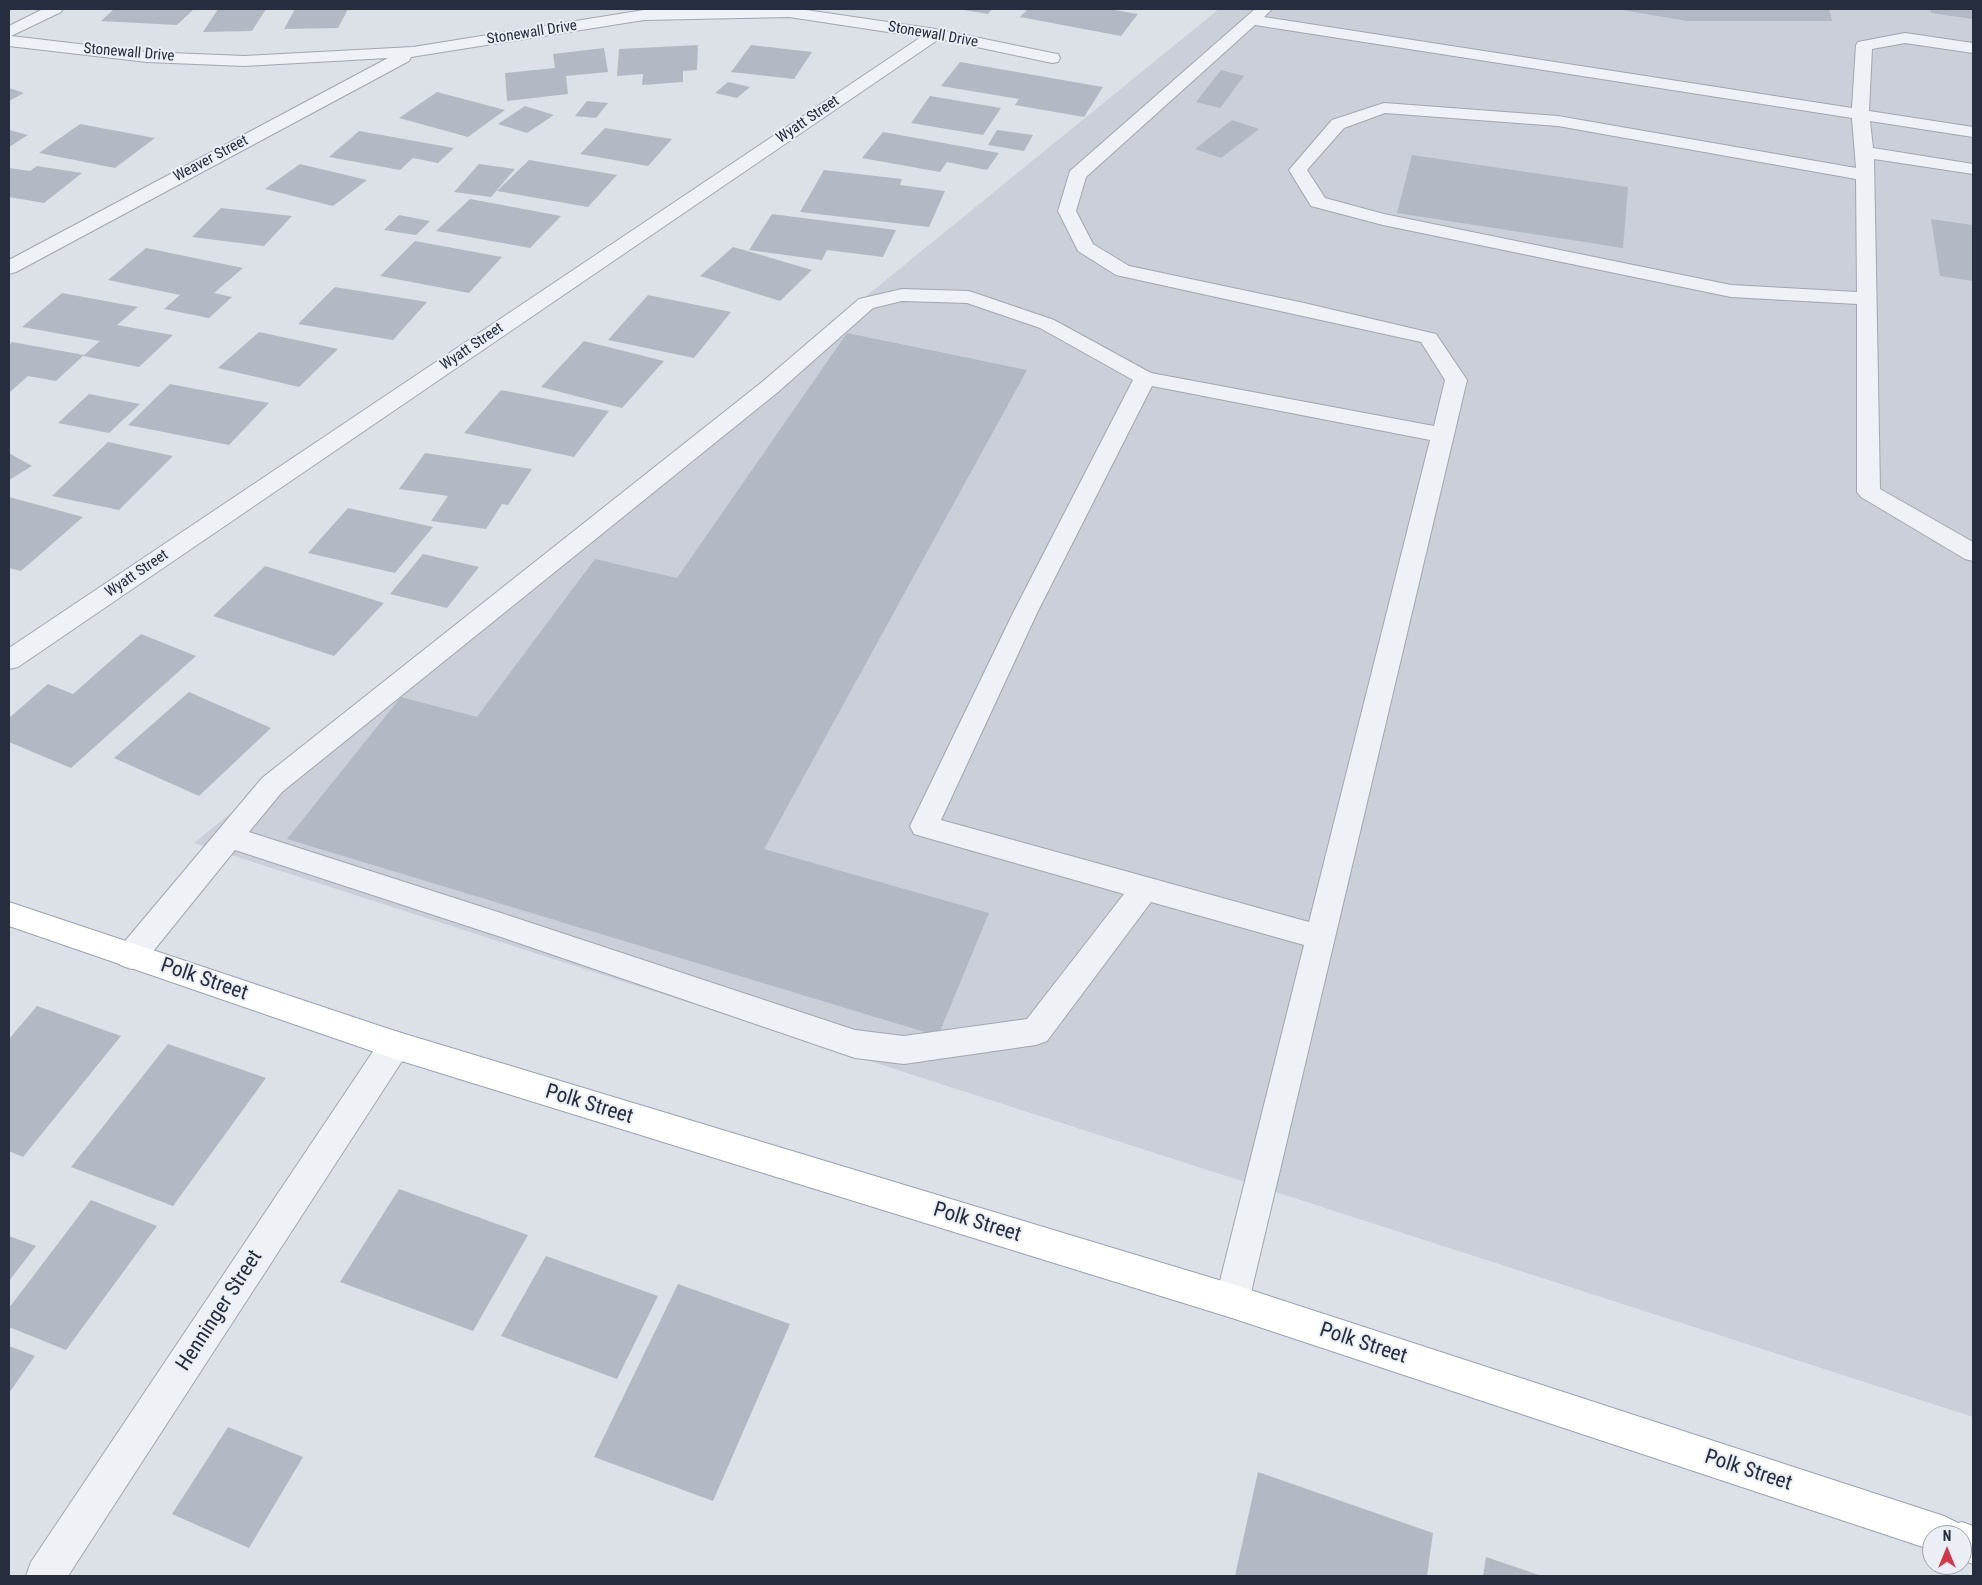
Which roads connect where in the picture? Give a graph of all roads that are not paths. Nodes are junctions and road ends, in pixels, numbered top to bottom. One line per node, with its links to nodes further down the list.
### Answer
1 (55, 9): 3 (street)
2 (1257, 14): 9 (street); 17 (street)
3 (9, 32)
4 (936, 34): 7 (street, Stonewall Drive); 8 (street, Stonewall Drive); 19 (street, Wyatt Street)
5 (9, 41): 7 (street, Stonewall Drive)
6 (1973, 48): 9 (street)
7 (413, 52): 14 (street, Weaver Street)
8 (1052, 58)
9 (1860, 114): 10 (street); 11 (street)
10 (1973, 132)
11 (1865, 152): 12 (street); 13 (street)
12 (1973, 169)
13 (1865, 175): 15 (street); 15 (street)
14 (9, 268)
15 (1867, 298): 18 (street)
16 (1145, 378): 17 (street); 20 (street); 21 (street)
17 (1443, 435): 23 (street)
18 (1973, 553)
19 (9, 660)
20 (229, 837): 21 (street); 24 (street)
21 (1145, 888): 23 (street)
22 (9, 914): 24 (main road, Polk Street)
23 (1321, 938): 26 (street)
24 (131, 956): 25 (main road, Polk Street)
25 (395, 1045): 26 (main road, Polk Street); 28 (street, Henninger Street)
26 (1232, 1301): 27 (main road, Polk Street)
27 (1922, 1528)
28 (45, 1576)

